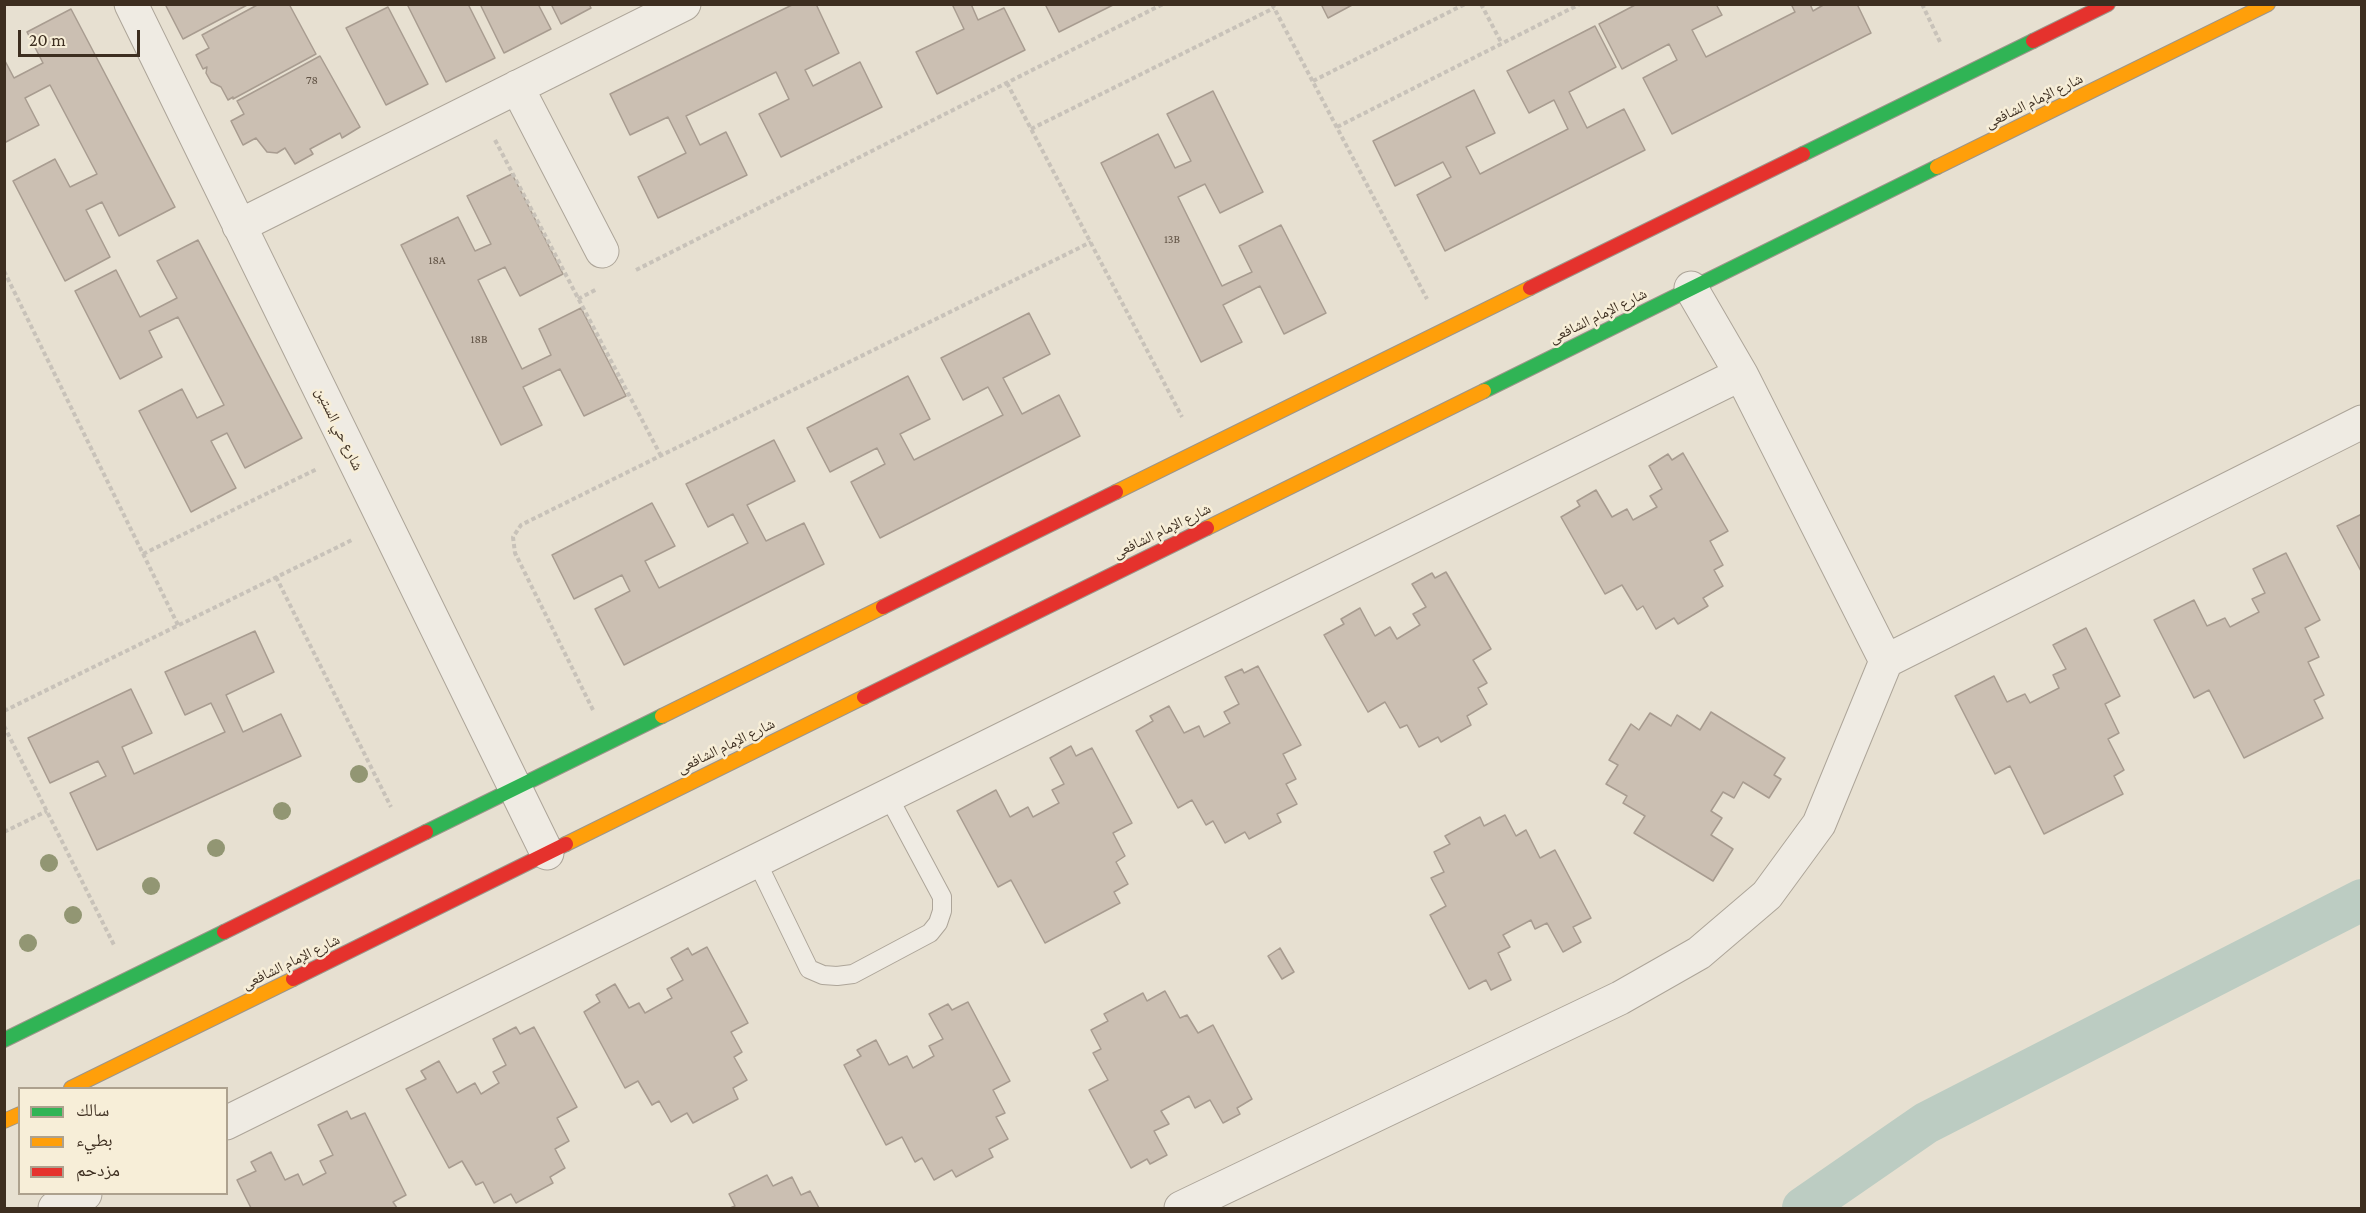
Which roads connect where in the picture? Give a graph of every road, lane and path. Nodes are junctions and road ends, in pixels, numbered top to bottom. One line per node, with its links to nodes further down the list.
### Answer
1 (131, 4): 19 (street, شارع حي الستين)
2 (684, 4): 15 (street)
3 (1163, 4): 14 (path)
4 (1465, 4): 13 (path)
5 (1481, 4): 11 (path)
6 (1580, 4): 11 (path)
7 (1922, 4): 12 (path)
8 (2108, 4): 12 (main road)
9 (2268, 4): 25 (main road, شارع الإمام الشافعى)
10 (1273, 6): 13 (path); 18 (path)
11 (1502, 44): 17 (path)
12 (1957, 78): 27 (main road)
13 (1313, 81): 17 (path)
14 (1008, 83): 18 (path); 23 (path)
15 (518, 87): 16 (street); 21 (street)
16 (477, 107): 19 (street); 26 (path)
17 (1337, 127): 27 (path)
18 (1031, 129): 20 (path)
19 (239, 226): 31 (street, شارع حي الستين)
20 (1091, 242): 30 (path); 32 (path)
21 (602, 251)
22 (4, 271): 34 (path)
23 (627, 274)
24 (607, 284): 26 (path)
25 (1691, 288): 28 (street); 46 (main road, شارع الإمام الشافعى)
26 (578, 299): 32 (path)
27 (1444, 331): 30 (main road)
28 (1741, 374): 37 (street); 42 (street)
29 (2361, 423): 37 (street)
30 (1200, 451): 40 (main road)
31 (350, 452): 33 (street, شارع حي الستين); 34 (path)
32 (661, 456): 40 (path)
33 (385, 523): 35 (path); 41 (street, شارع حي الستين)
34 (143, 554): 36 (path)
35 (276, 577): 36 (path); 45 (path)
36 (178, 625): 38 (path)
37 (1886, 661): 56 (street)
38 (4, 711)
39 (4, 726): 43 (path)
40 (610, 743): 41 (main road)
41 (516, 789): 45 (main road); 46 (street, شارع حي الستين)
42 (888, 796): 47 (street); 47 (lane)
43 (47, 811): 44 (path); 48 (path)
44 (5, 830)
45 (409, 841): 48 (main road)
46 (548, 853): 50 (main road, شارع الإمام الشافعى)
47 (756, 860): 53 (street)
48 (131, 978): 49 (main road)
49 (5, 1040)
50 (75, 1087)
51 (18, 1115): 52 (main road)
52 (4, 1122)
53 (228, 1122)
54 (83, 1195): 55 (street)
55 (55, 1209)
56 (1181, 1209)

